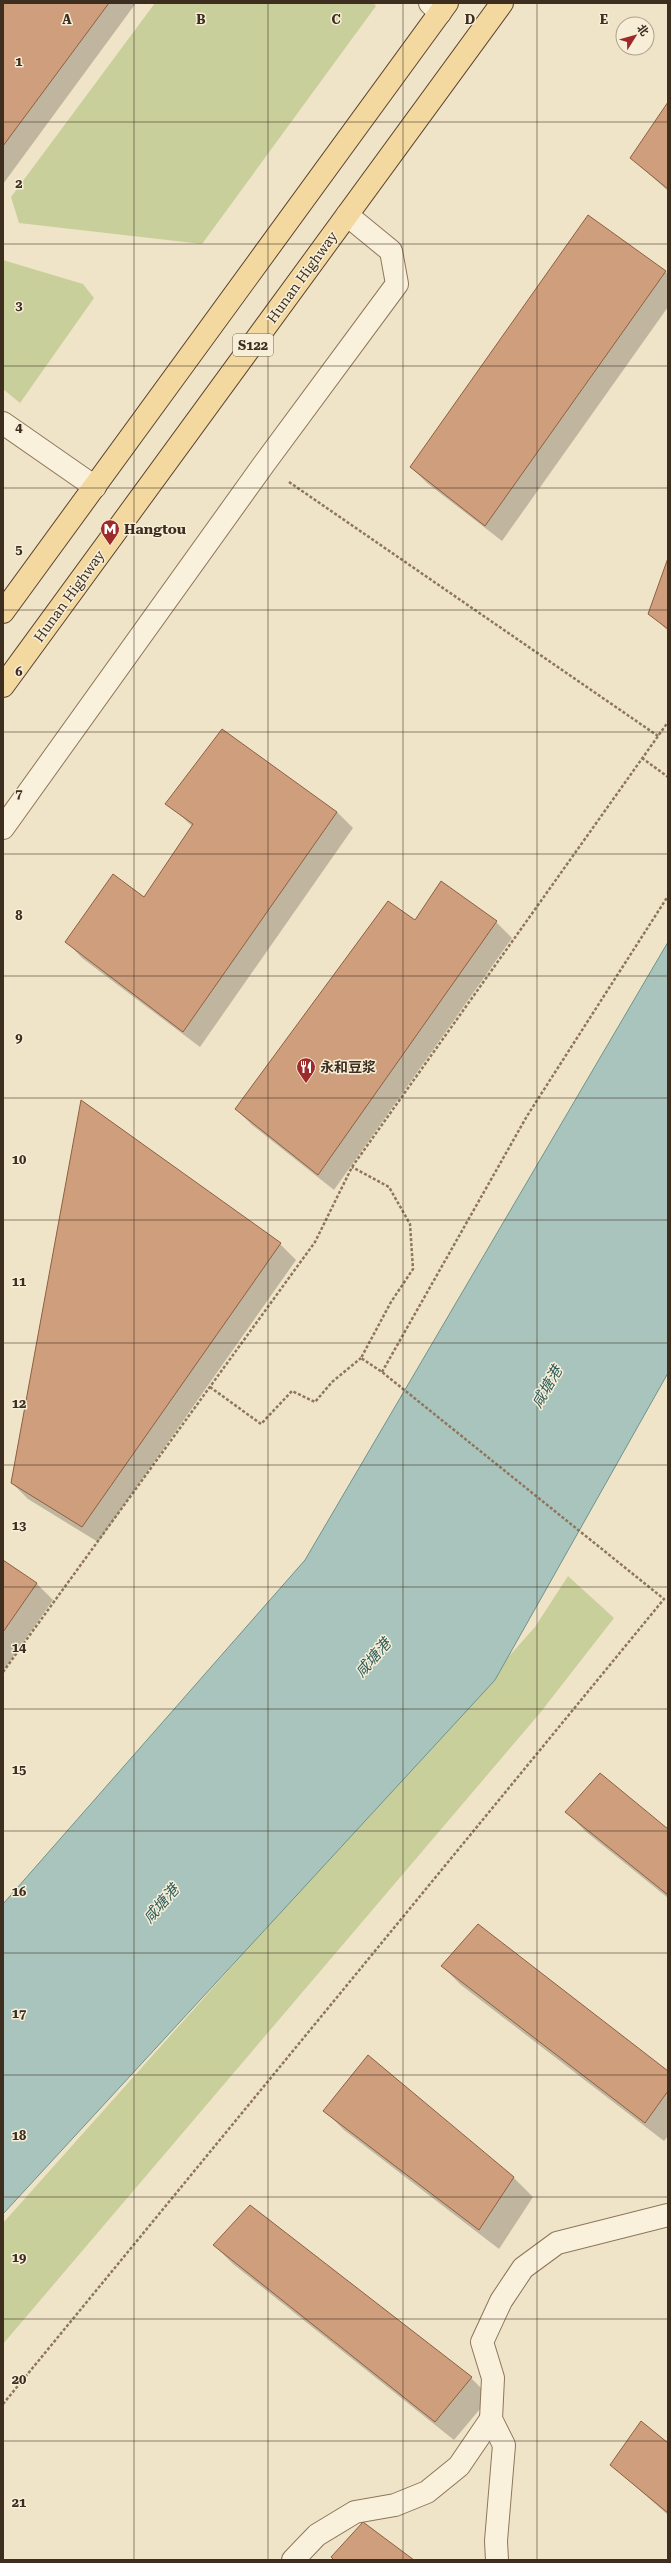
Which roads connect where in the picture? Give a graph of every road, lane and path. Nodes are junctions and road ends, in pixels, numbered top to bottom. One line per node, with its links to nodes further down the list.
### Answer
1 (502, 3): 3 (main road, Hunan Highway / S122)
2 (439, 6): 6 (main road)
3 (347, 215): 5 (lane); 8 (main road, Hunan Highway / S122)
4 (3, 423): 6 (lane)
5 (264, 464): 10 (path); 13 (lane)
6 (95, 487): 7 (main road)
7 (3, 612)
8 (3, 686)
9 (668, 722): 10 (path)
10 (658, 736): 11 (path)
11 (642, 758): 12 (path); 15 (path)
12 (668, 777)
13 (3, 828)
14 (668, 896): 17 (path)
15 (352, 1167): 16 (path); 18 (path)
16 (361, 1358): 17 (path); 18 (path)
17 (382, 1372): 21 (path)
18 (210, 1387): 19 (path)
19 (3, 1672)
20 (668, 2215): 22 (lane)
21 (3, 2404)
22 (491, 2419): 23 (lane); 24 (lane)
23 (293, 2560)
24 (497, 2560)

